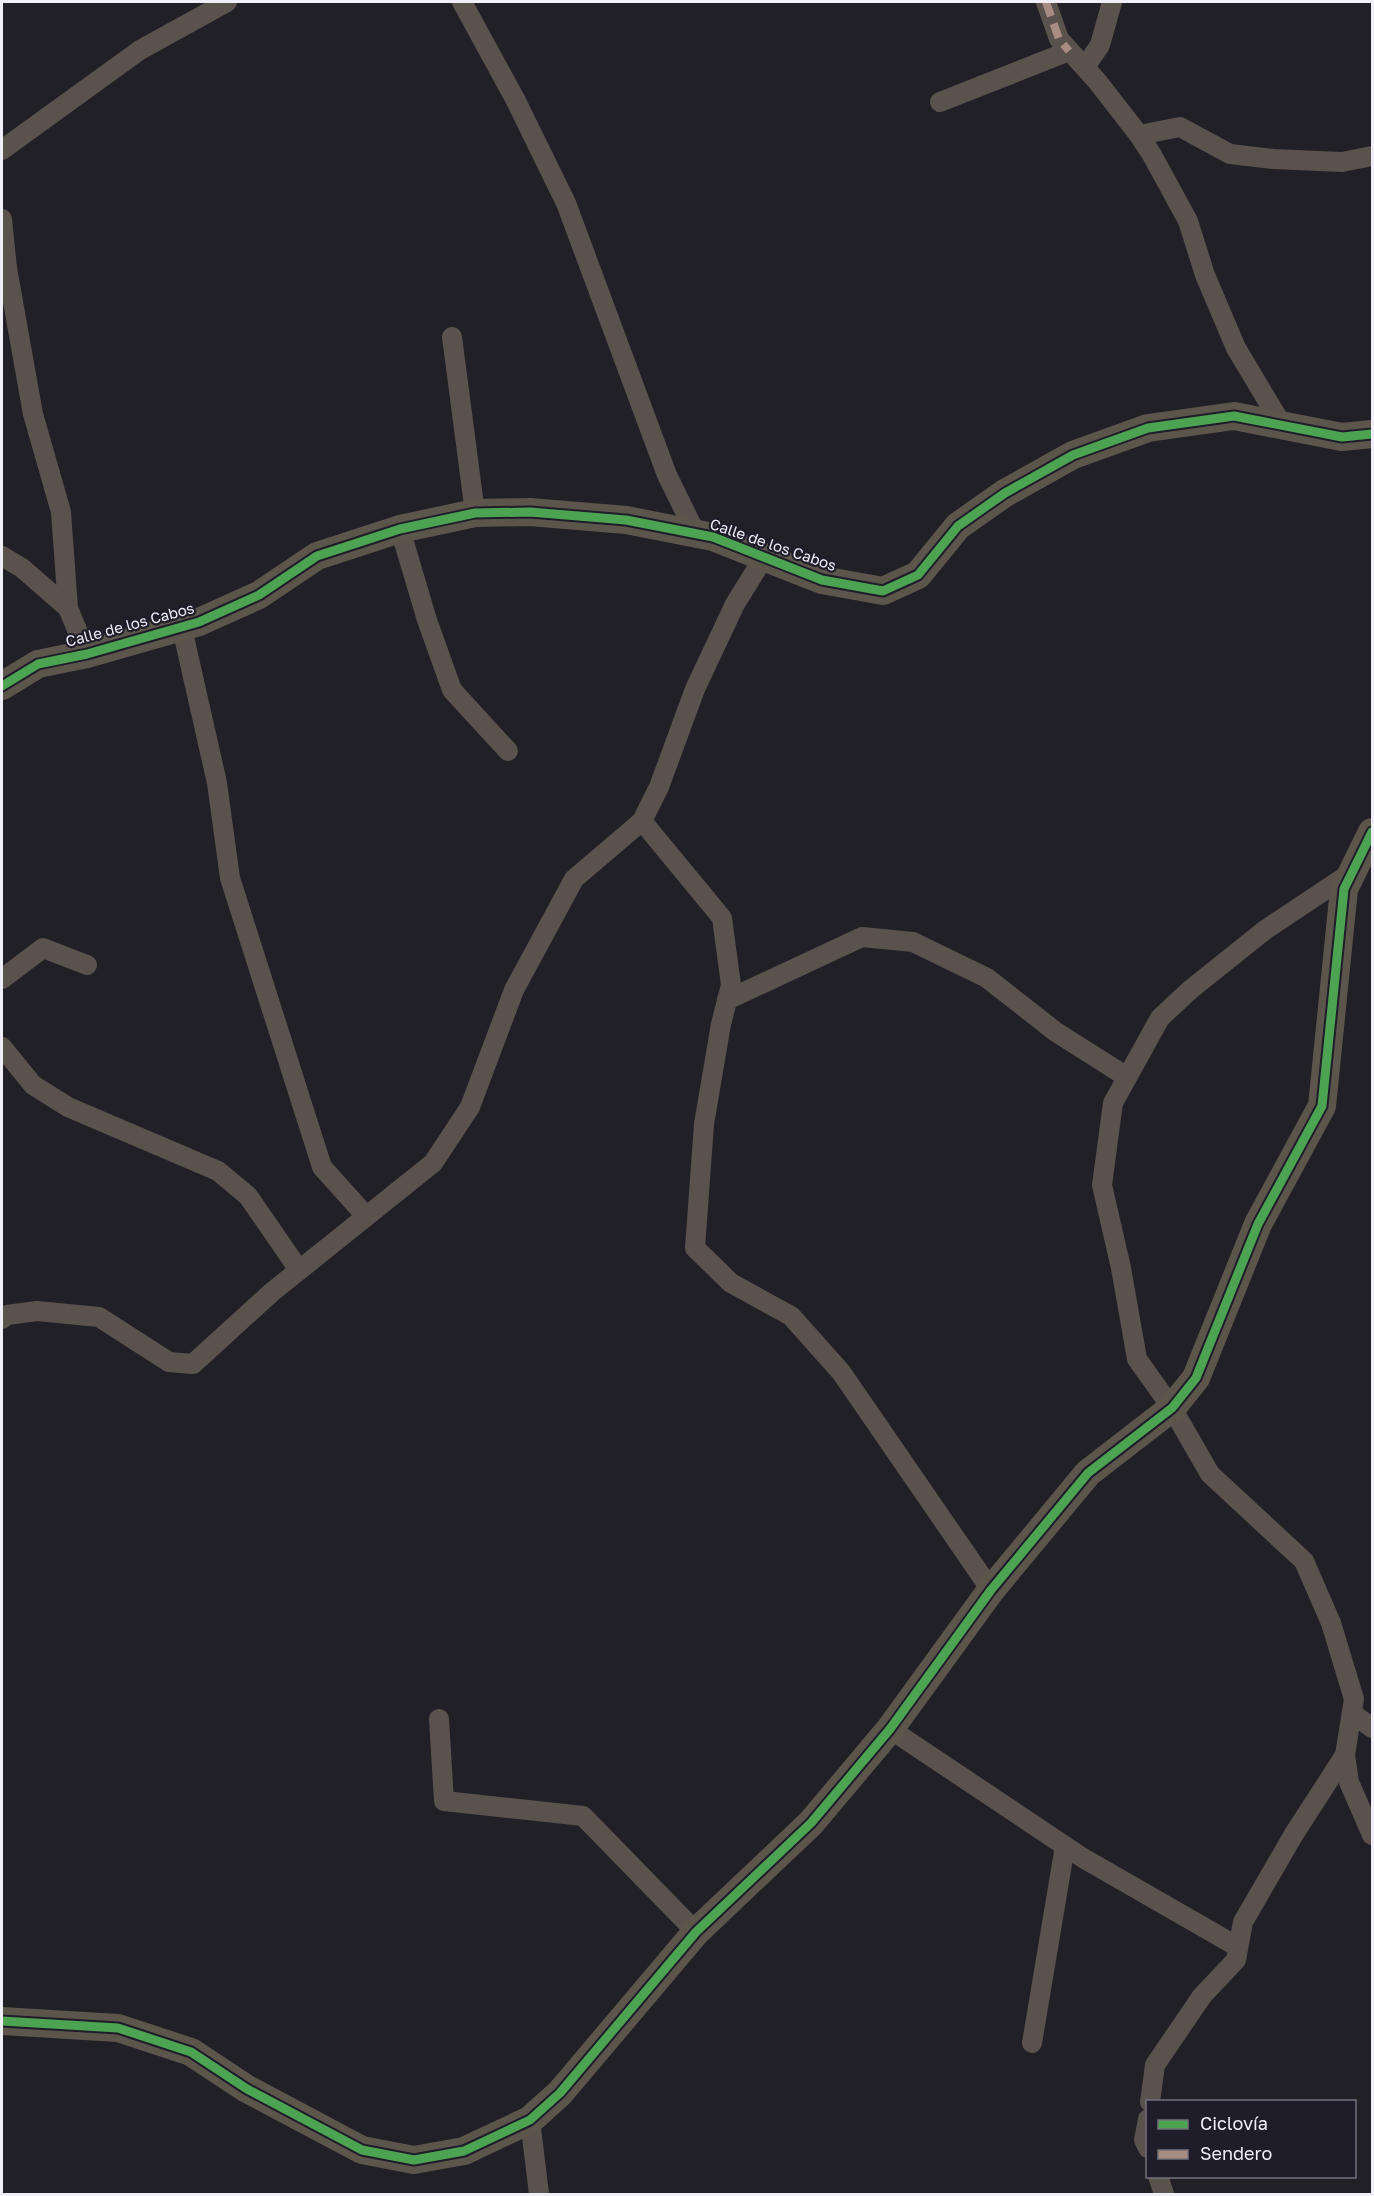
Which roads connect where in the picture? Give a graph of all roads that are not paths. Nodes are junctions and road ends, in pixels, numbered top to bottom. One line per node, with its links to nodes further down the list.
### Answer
1 (227, 2): 9 (street)
2 (462, 2): 17 (street)
3 (1046, 2): 5 (street)
4 (1112, 2): 6 (street)
5 (1069, 51): 6 (street); 7 (street)
6 (1085, 67): 8 (street)
7 (940, 102)
8 (1139, 135): 10 (street); 13 (street)
9 (2, 150)
10 (1372, 156)
11 (2, 219): 20 (street)
12 (452, 337): 15 (street)
13 (1282, 425): 14 (street, Calle de los Cabos); 19 (street, Calle de los Cabos)
14 (1372, 434)
15 (475, 513): 16 (street, Calle de los Cabos); 17 (street, Calle de los Cabos)
16 (399, 529): 21 (street, Calle de los Cabos); 24 (street)
17 (696, 534): 19 (street, Calle de los Cabos)
18 (2, 556): 20 (street)
19 (763, 559): 25 (street)
20 (68, 608): 22 (street)
21 (182, 628): 22 (street, Calle de los Cabos); 33 (street)
22 (87, 654): 23 (street, Calle de los Cabos)
23 (2, 686)
24 (508, 752)
25 (642, 821): 30 (street); 33 (street)
26 (1372, 832): 27 (street)
27 (1354, 871): 32 (street); 36 (street)
28 (87, 965): 29 (street)
29 (2, 980)
30 (727, 1000): 32 (street); 37 (street)
31 (2, 1047): 34 (street)
32 (1127, 1077): 36 (street)
33 (366, 1216): 34 (street)
34 (299, 1270): 35 (street)
35 (2, 1319)
36 (1172, 1408): 37 (street); 38 (street)
37 (991, 1590): 41 (street)
38 (1352, 1713): 40 (street); 42 (street)
39 (439, 1719): 45 (street)
40 (1372, 1728)
41 (890, 1730): 44 (street); 45 (street)
42 (1345, 1755): 43 (street); 46 (street)
43 (1372, 1835)
44 (1065, 1846): 46 (street); 48 (street)
45 (696, 1932): 50 (street)
46 (1238, 1947): 49 (street)
47 (2, 2021): 50 (street)
48 (1032, 2043)
49 (1150, 2100)
50 (530, 2120): 54 (street)
51 (1146, 2130): 52 (street)
52 (1146, 2144)
53 (1159, 2178): 55 (street)
54 (539, 2194)
55 (1164, 2194)

